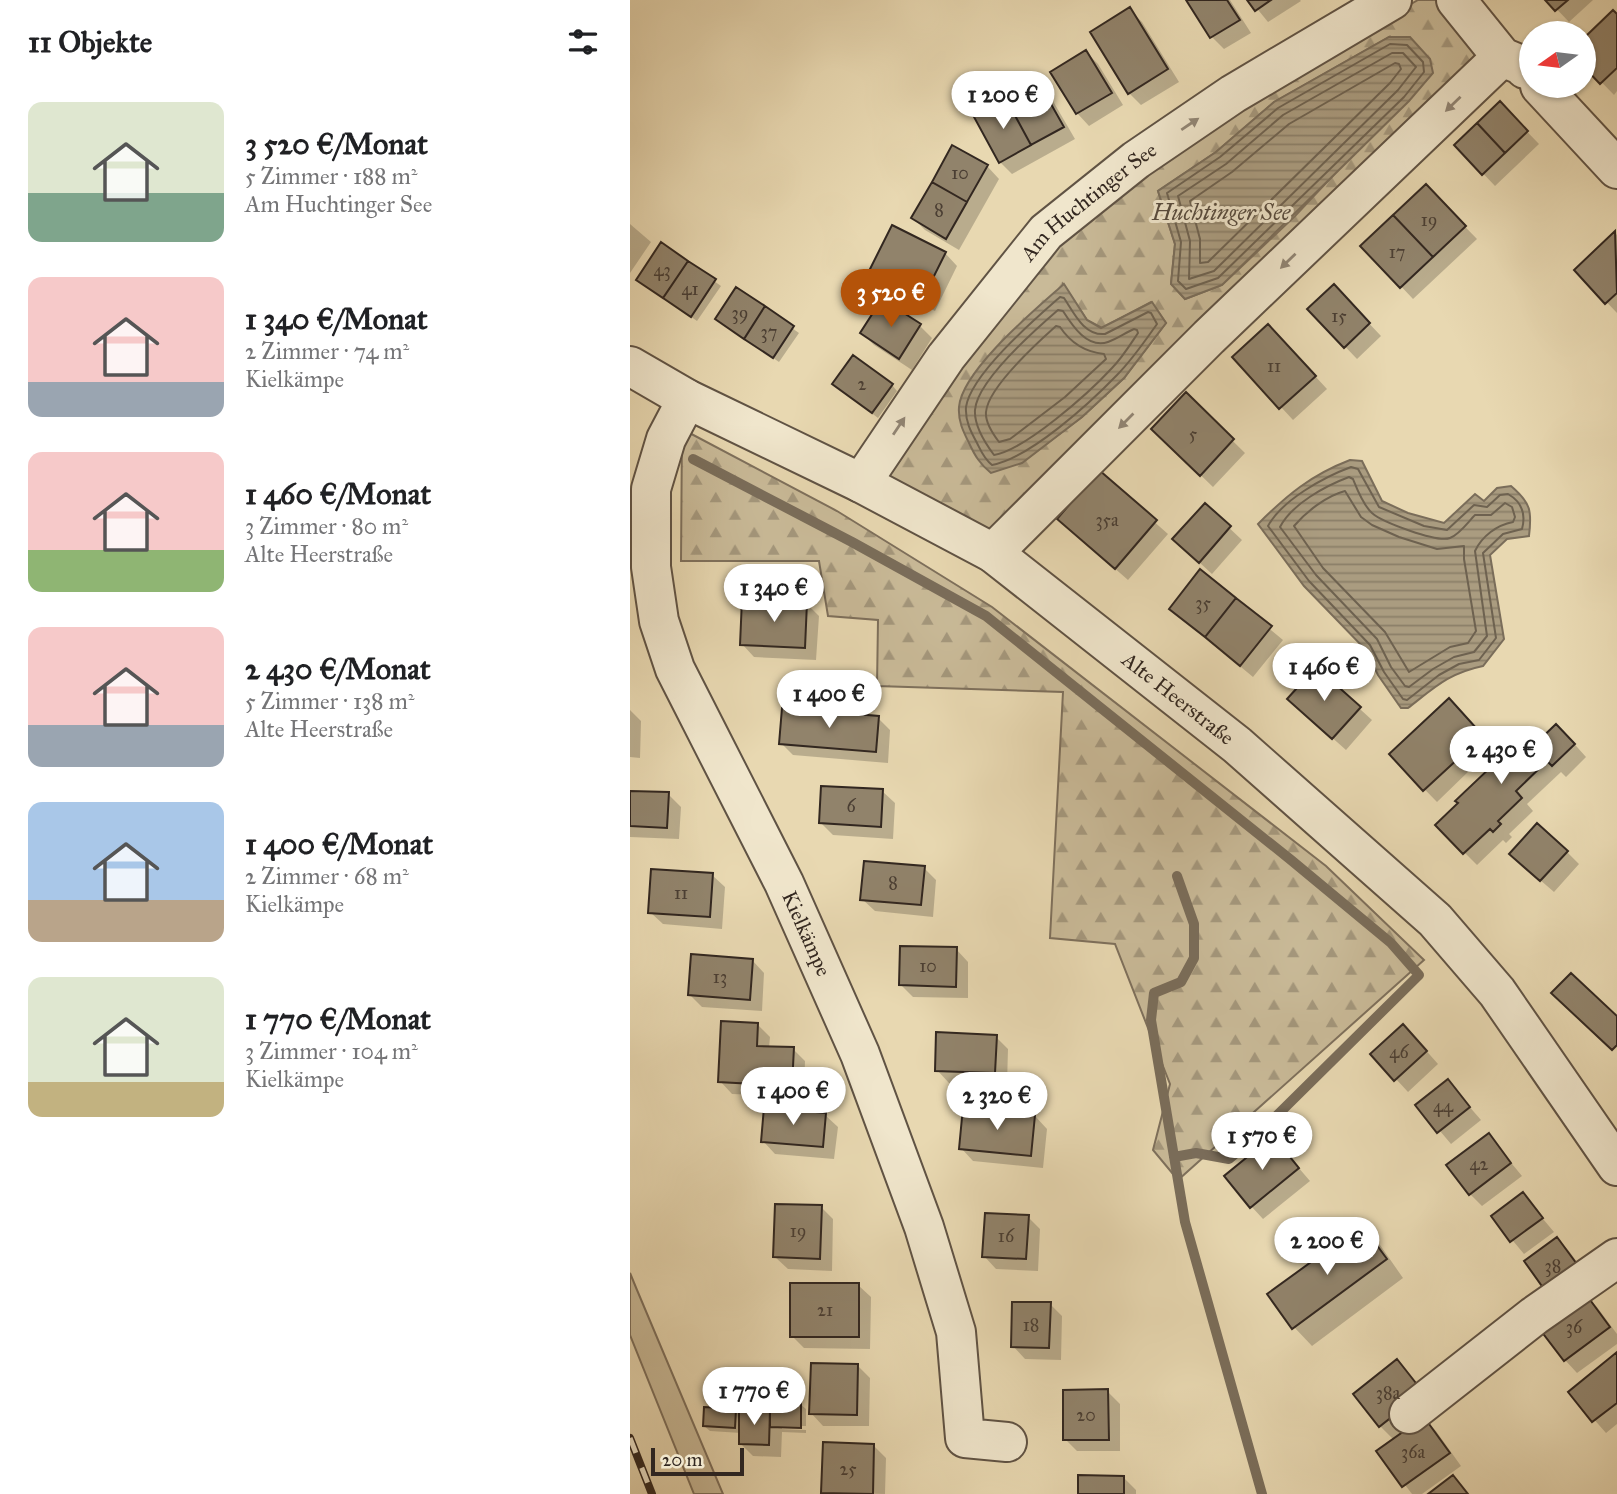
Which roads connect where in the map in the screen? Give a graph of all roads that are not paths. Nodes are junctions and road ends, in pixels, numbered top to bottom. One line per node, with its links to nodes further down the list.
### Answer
1 (1392, 0): 8 (street, Am Huchtinger See, one-way to 1)
2 (1456, 0): 3 (street)
3 (1517, 66): 9 (street, one-way to 9)
4 (1551, 98): 5 (street)
5 (1607, 159)
6 (630, 366): 7 (street, Alte Heerstraße)
7 (687, 399): 8 (street, Alte Heerstraße); 13 (street, Kielkämpe)
8 (861, 483): 9 (street, Alte Heerstraße)
9 (993, 553): 10 (street, Alte Heerstraße)
10 (1617, 1166)
11 (1617, 1258): 12 (street)
12 (1409, 1414)
13 (1007, 1442)

